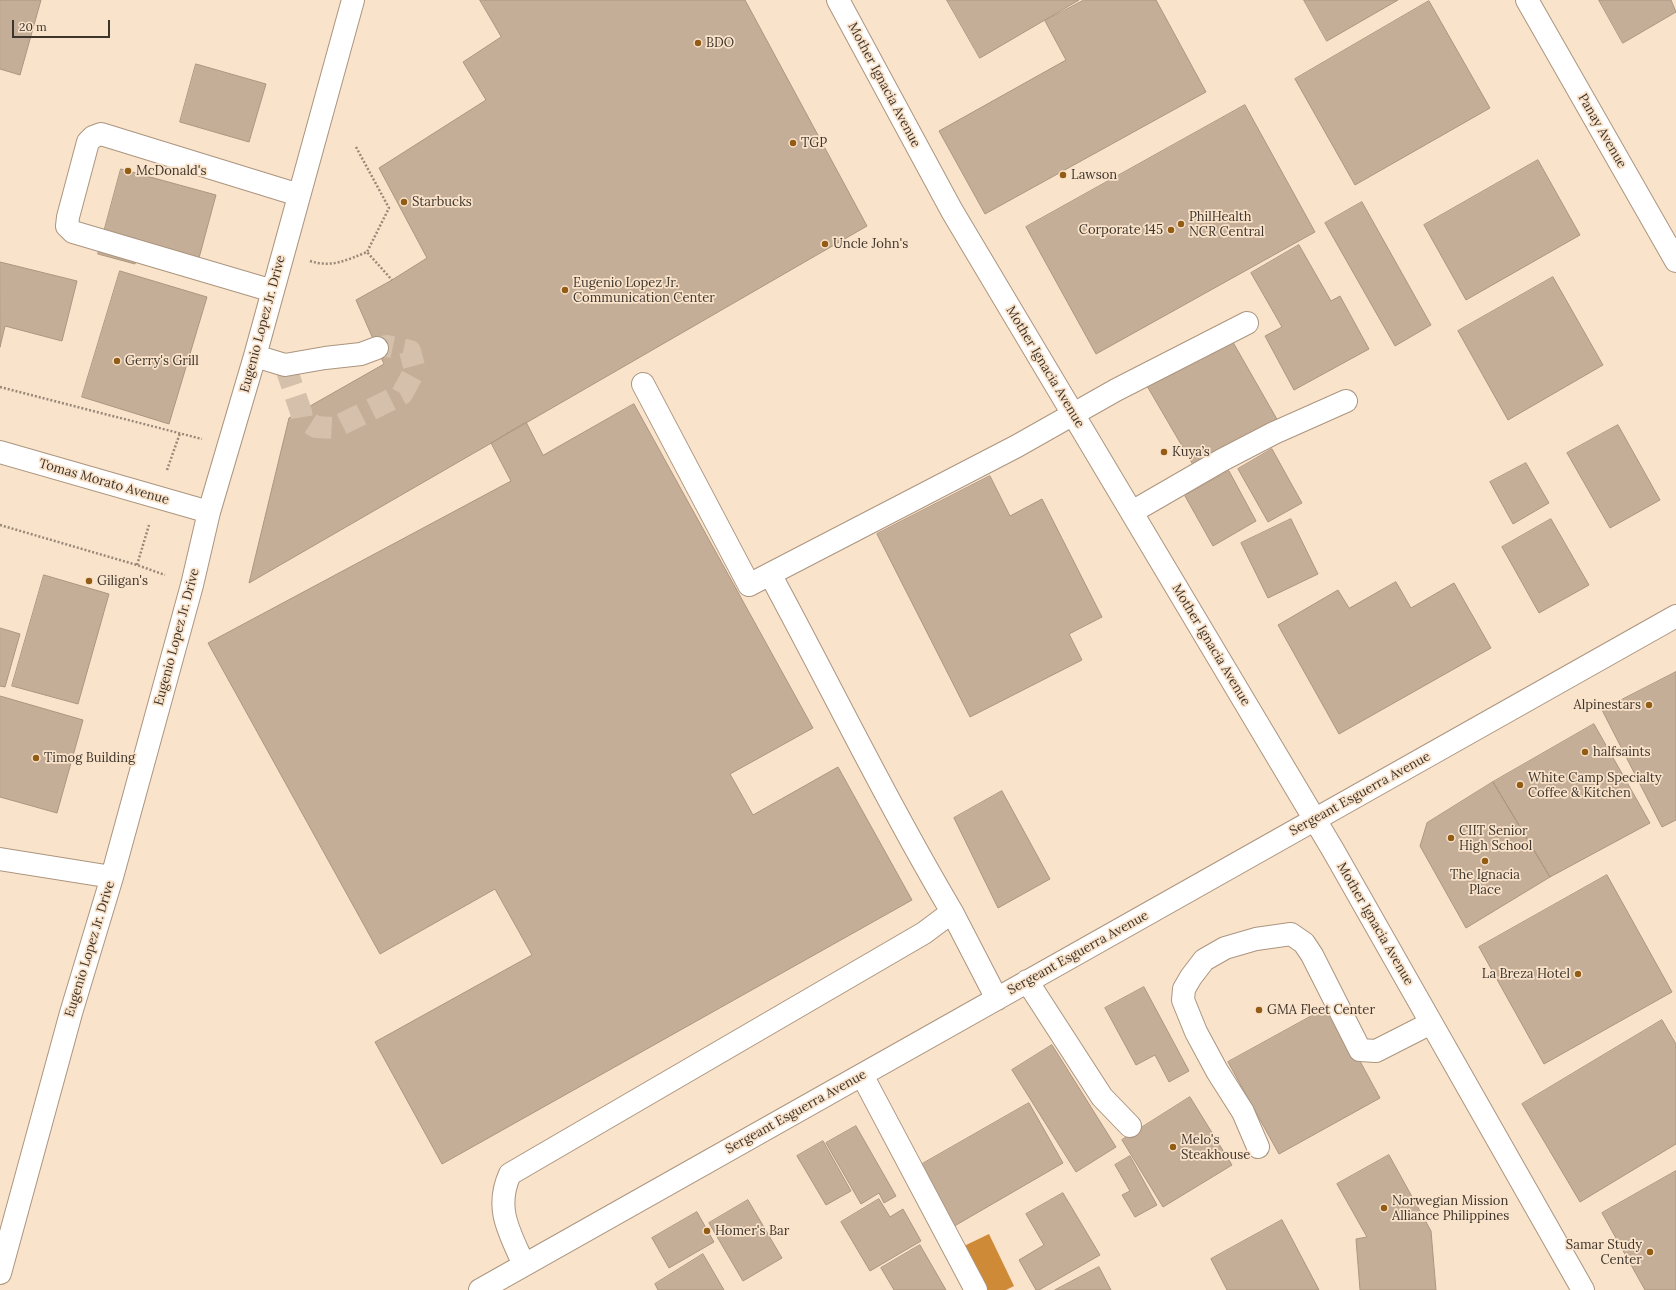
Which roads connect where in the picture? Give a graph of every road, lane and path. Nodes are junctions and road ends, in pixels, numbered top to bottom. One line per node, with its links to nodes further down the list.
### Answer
1 (353, 0): 5 (street, Eugenio Lopez Jr. Drive)
2 (838, 0): 17 (street, Mother Ignacia Avenue)
3 (1527, 0): 8 (street, Panay Avenue)
4 (356, 147): 7 (path)
5 (299, 195): 6 (street, Eugenio Lopez Jr. Drive); 10 (street)
6 (283, 252): 7 (path); 10 (street, Eugenio Lopez Jr. Drive)
7 (367, 252): 9 (path)
8 (1676, 261)
9 (392, 280)
10 (273, 291): 13 (street, Eugenio Lopez Jr. Drive)
11 (1247, 323): 17 (street)
12 (377, 348): 13 (street)
13 (255, 356): 20 (street, Eugenio Lopez Jr. Drive)
14 (643, 384): 23 (street)
15 (0, 387): 19 (path)
16 (1346, 401): 21 (street)
17 (1073, 414): 21 (street, Mother Ignacia Avenue); 23 (street)
18 (0, 452): 19 (street, Tomas Morato Avenue)
19 (158, 497): 20 (street, Tomas Morato Avenue); 22 (path)
20 (209, 512): 27 (street, Eugenio Lopez Jr. Drive)
21 (1132, 512): 25 (street, Mother Ignacia Avenue)
22 (0, 525)
23 (770, 574): 28 (street)
24 (1676, 616): 25 (street, Sergeant Esguerra Avenue)
25 (1314, 819): 29 (street, Sergeant Esguerra Avenue); 31 (street, Mother Ignacia Avenue)
26 (0, 859): 27 (street)
27 (112, 877): 36 (street, Eugenio Lopez Jr. Drive)
28 (952, 912): 30 (street); 35 (street)
29 (1027, 981): 30 (street, Sergeant Esguerra Avenue); 33 (street)
30 (997, 998): 32 (street, Sergeant Esguerra Avenue)
31 (1431, 1023): 34 (street); 39 (street, Mother Ignacia Avenue)
32 (862, 1075): 35 (street, Sergeant Esguerra Avenue); 38 (street)
33 (1130, 1126)
34 (1258, 1147)
35 (524, 1265): 37 (street, Sergeant Esguerra Avenue)
36 (0, 1273)
37 (480, 1290)
38 (976, 1290)
39 (1583, 1290)

